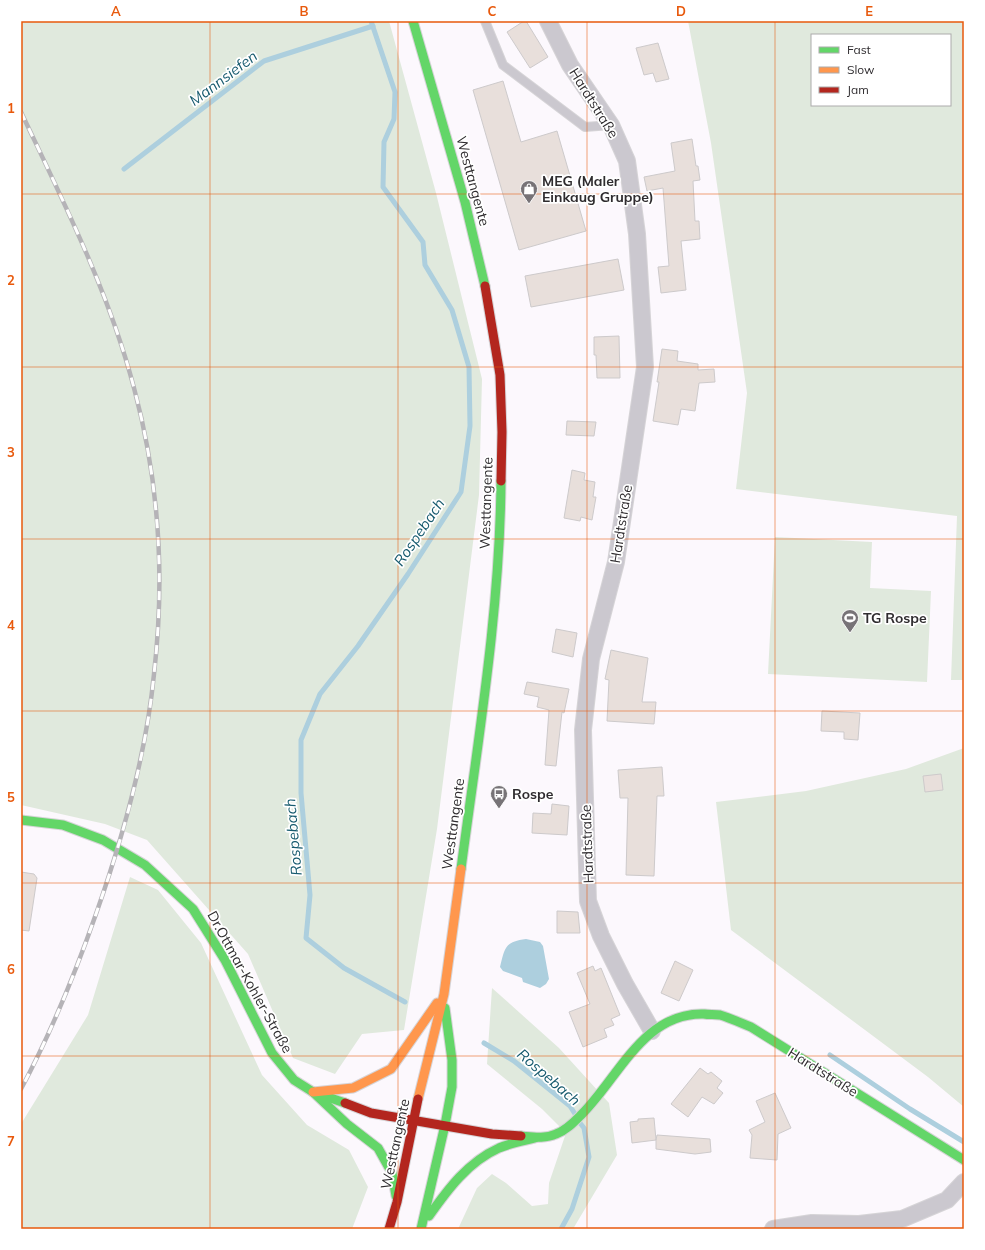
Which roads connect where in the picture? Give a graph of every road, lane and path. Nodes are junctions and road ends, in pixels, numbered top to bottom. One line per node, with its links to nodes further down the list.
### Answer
1 (413, 21): 6 (main road, Westtangente)
2 (485, 21): 4 (lane)
3 (548, 21): 4 (street, Hardtstraße)
4 (611, 125): 7 (street, Hardtstraße)
5 (21, 820): 8 (main road, Dr.Ottmar-Kohler-Straße)
6 (444, 994): 8 (main road); 9 (main road, Westtangente); 10 (main road, Westtangente)
7 (652, 1031): 11 (main road, Hardtstraße); 12 (main road, Hardtstraße)
8 (313, 1092): 9 (main road, Dr.Ottmar-Kohler-Straße); 14 (main road)
9 (415, 1121): 10 (main road, Dr.Ottmar-Kohler-Straße); 14 (main road, Westtangente)
10 (445, 1125): 11 (main road, Hardtstraße); 15 (main road, Westtangente)
11 (535, 1138): 15 (main road)
12 (964, 1160)
13 (964, 1182): 17 (street)
14 (397, 1202): 16 (main road, Westtangente)
15 (422, 1227)
16 (389, 1229)
17 (773, 1229)

